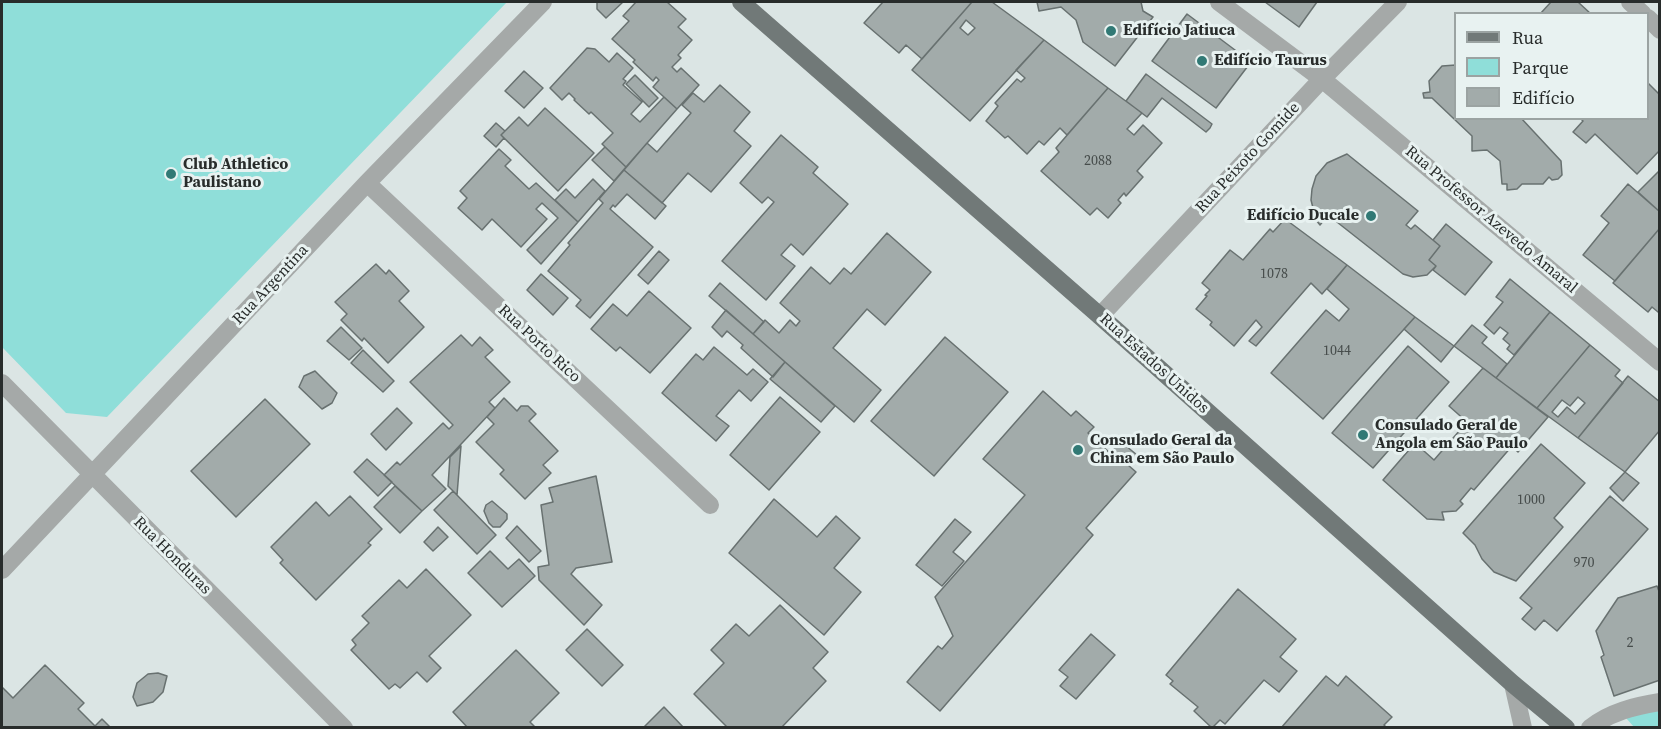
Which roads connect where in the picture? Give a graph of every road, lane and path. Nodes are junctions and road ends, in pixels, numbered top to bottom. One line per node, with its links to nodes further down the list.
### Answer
1 (543, 2): 6 (street, Rua Argentina)
2 (741, 2): 7 (main road, Rua Estados Unidos)
3 (1219, 2): 5 (street, Rua Professor Azevedo Amaral)
4 (1398, 2): 5 (street, Rua Peixoto Gomide)
5 (1322, 79): 7 (street, Rua Peixoto Gomide); 8 (street, Rua Professor Azevedo Amaral)
6 (367, 183): 10 (street, Rua Argentina); 11 (street, Rua Porto Rico)
7 (1100, 316): 13 (main road, Rua Estados Unidos)
8 (1659, 362)
9 (2, 383): 10 (street, Rua Honduras)
10 (92, 476): 12 (street, Rua Argentina); 15 (street, Rua Honduras)
11 (710, 505)
12 (2, 570)
13 (1513, 684): 16 (street); 17 (main road, Rua Estados Unidos)
14 (1659, 702): 18 (street)
15 (344, 728)
16 (1523, 728)
17 (1566, 728)
18 (1590, 728)

